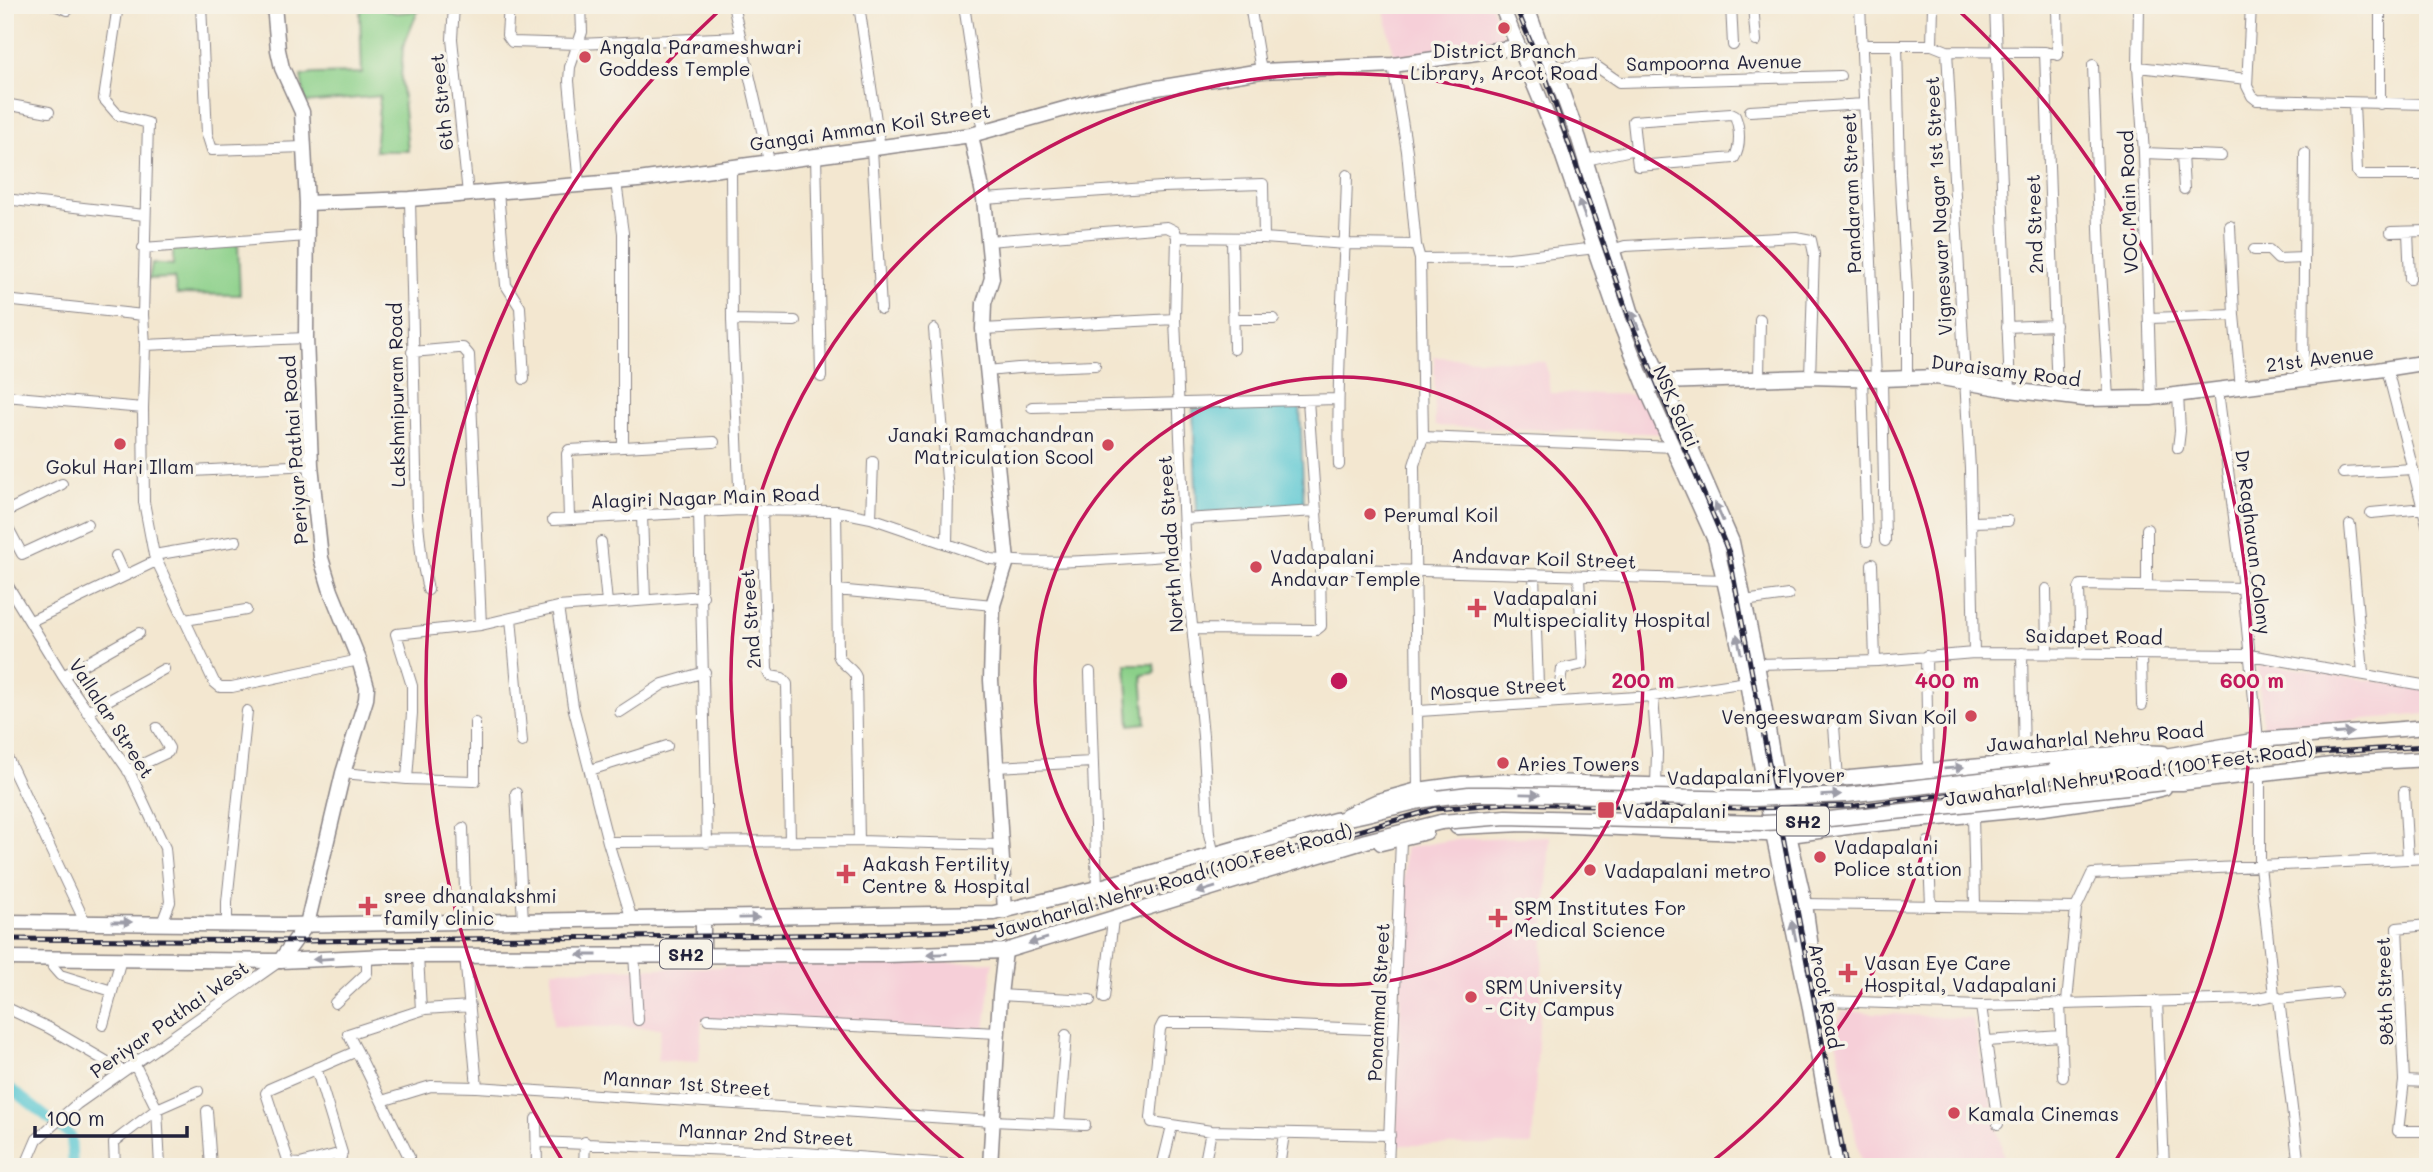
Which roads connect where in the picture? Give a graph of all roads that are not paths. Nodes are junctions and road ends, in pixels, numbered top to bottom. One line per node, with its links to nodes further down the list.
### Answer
1 (54, 5): 23 (street)
2 (118, 5): 74 (street)
3 (201, 5): 52 (street)
4 (274, 5): 52 (main road, Periyar Pathai Road)
5 (454, 5): 69 (street, 6th Street)
6 (509, 5): 26 (street)
7 (581, 5): 26 (street)
8 (733, 5): 24 (street)
9 (859, 5): 53 (street)
10 (964, 5): 51 (street)
11 (1250, 5): 39 (street)
12 (1501, 5): 31 (main road, NSK Salai)
13 (1525, 5): 38 (main road)
14 (1731, 5): 27 (street)
15 (1753, 5): 25 (street)
16 (1860, 5): 28 (street, Pandaram Street)
17 (1933, 5): 30 (street)
18 (1996, 5): 33 (street)
19 (2057, 5): 34 (street)
20 (2139, 5): 37 (street, VOC Main Road)
21 (2250, 5): 41 (street)
22 (2380, 5): 47 (street)
23 (68, 10)
24 (740, 37): 26 (street); 61 (street)
25 (1756, 41)
26 (579, 44): 66 (street)
27 (1733, 45)
28 (1861, 45): 29 (street); 45 (street, Pandaram Street)
29 (1897, 45): 30 (street); 121 (street)
30 (1932, 45): 32 (street)
31 (1517, 47): 35 (main road, Gangai Amman Koil Street); 43 (main road, NSK Salai)
32 (1947, 51): 33 (street); 123 (street, Vigneswar Nagar 1st Street)
33 (1996, 51): 34 (street); 105 (street)
34 (2045, 52): 104 (street, 2nd Street)
35 (1393, 65): 39 (main road, Gangai Amman Koil Street); 85 (street)
36 (2093, 65): 134 (street)
37 (2138, 67): 41 (street); 55 (street, VOC Main Road)
38 (1553, 68): 40 (street, Sampoorna Avenue); 42 (main road)
39 (1261, 71): 51 (main road, Gangai Amman Koil Street)
40 (1840, 76)
41 (2247, 79): 46 (street)
42 (1562, 91): 43 (main road); 60 (main road)
43 (1539, 98): 87 (main road, NSK Salai, one-way to 43)
44 (5, 104): 50 (street)
45 (1864, 104): 49 (street); 120 (street, Pandaram Street)
46 (2354, 104): 47 (street); 63 (street)
47 (2380, 104): 48 (street)
48 (2428, 104)
49 (1750, 111)
50 (49, 112)
51 (977, 134): 53 (main road, Gangai Amman Koil Street); 72 (main road)
52 (304, 147): 73 (main road, Periyar Pathai Road)
53 (876, 149): 58 (main road, Gangai Amman Koil Street); 94 (street)
54 (1636, 149): 54 (street); 60 (street)
55 (2144, 153): 57 (street); 98 (street, VOC Main Road)
56 (2305, 153): 90 (street)
57 (2182, 154): 59 (street); 67 (street)
58 (816, 155): 61 (main road, Gangai Amman Koil Street); 116 (street)
59 (2221, 156)
60 (1586, 160): 88 (main road)
61 (769, 162): 62 (main road, Gangai Amman Koil Street)
62 (731, 166): 65 (main road, Gangai Amman Koil Street); 101 (street)
63 (2428, 174)
64 (1347, 175): 84 (street)
65 (616, 182): 66 (main road, Gangai Amman Koil Street); 141 (street)
66 (579, 185): 68 (main road, Gangai Amman Koil Street)
67 (2184, 189)
68 (498, 192): 69 (main road, Gangai Amman Koil Street); 119 (street)
69 (468, 194): 71 (main road, Gangai Amman Koil Street)
70 (5, 199): 74 (street)
71 (410, 199): 73 (main road, Gangai Amman Koil Street); 111 (street, Lakshmipuram Road)
72 (984, 199): 81 (street); 83 (main road)
73 (307, 203): 80 (main road, Periyar Pathai Road)
74 (144, 215): 86 (street)
75 (2230, 226): 96 (street)
76 (2428, 231): 78 (street)
77 (2392, 232): 78 (street)
78 (2408, 232): 92 (street)
79 (1176, 234): 82 (street); 83 (street); 99 (street, North Mada Street)
80 (307, 236): 86 (street); 108 (main road, Periyar Pathai Road)
81 (1265, 238): 82 (street); 84 (street)
82 (1232, 239): 100 (street)
83 (988, 241): 107 (main road)
84 (1346, 244): 85 (street); 133 (street)
85 (1416, 245): 91 (street)
86 (144, 248): 95 (street)
87 (1596, 248): 91 (street); 125 (main road, NSK Salai)
88 (1612, 250): 117 (street); 124 (main road, one-way to 88)
89 (2254, 250): 90 (street)
90 (2304, 258): 122 (street)
91 (1420, 259): 139 (street)
92 (2410, 279)
93 (5, 300): 95 (street)
94 (881, 309)
95 (143, 315): 109 (street)
96 (2234, 315): 98 (street); 126 (street)
97 (1760, 318): 118 (street)
98 (2150, 318): 132 (street, VOC Main Road)
99 (1175, 319): 107 (street); 136 (street, North Mada Street)
100 (1234, 319): 102 (street); 110 (street)
101 (732, 320): 103 (street); 152 (street)
102 (1273, 320)
103 (794, 321)
104 (2055, 325): 105 (street); 131 (street, 2nd Street)
105 (2007, 327): 127 (street)
106 (934, 329): 175 (street)
107 (983, 329): 115 (main road)
108 (306, 338): 109 (street); 145 (main road, Periyar Pathai Road)
109 (145, 345): 138 (street)
110 (1234, 349)
111 (412, 352): 191 (street, Lakshmipuram Road); 204 (street)
112 (2428, 362): 114 (main road, 21st Avenue)
113 (1096, 366): 115 (street)
114 (2387, 369): 122 (main road, 21st Avenue); 147 (street)
115 (987, 371): 179 (main road)
116 (821, 377)
117 (1810, 377): 118 (main road, Duraisamy Road); 120 (main road, Duraisamy Road)
118 (1759, 378): 124 (main road, Duraisamy Road)
119 (524, 379)
120 (1874, 379): 121 (main road, Duraisamy Road); 172 (street); 173 (street)
121 (1907, 379): 123 (main road, Duraisamy Road)
122 (2302, 380): 126 (main road, 21st Avenue)
123 (1964, 381): 127 (main road, Duraisamy Road); 165 (street, Vigneswar Nagar 1st Street)
124 (1663, 382): 125 (main road, Duraisamy Road); 196 (main road, one-way to 124)
125 (1646, 388): 142 (main road, NSK Salai)
126 (2241, 388): 128 (main road, 21st Avenue)
127 (2010, 390): 131 (main road, Duraisamy Road)
128 (2218, 391): 129 (main road, Duraisamy Road); 189 (street, Dr Raghavan Colony)
129 (2178, 395): 132 (main road, Duraisamy Road); 143 (street)
130 (5, 396): 138 (street)
131 (2057, 396): 134 (main road, Duraisamy Road)
132 (2151, 398): 134 (main road, Duraisamy Road)
133 (1337, 399): 135 (street); 146 (street)
134 (2115, 399)
135 (1308, 400): 136 (street); 155 (street)
136 (1180, 403): 137 (street); 162 (street, North Mada Street)
137 (1032, 407)
138 (143, 408): 178 (street)
139 (1423, 437): 142 (street); 182 (street)
140 (714, 442): 141 (street)
141 (623, 446): 160 (street)
142 (1675, 447): 186 (main road, NSK Salai)
143 (2178, 448)
144 (873, 462): 161 (street)
145 (311, 465): 148 (street); 214 (main road, Periyar Pathai Road)
146 (1339, 465)
147 (2413, 469): 149 (street); 151 (street)
148 (192, 471)
149 (2343, 473)
150 (62, 484): 156 (street)
151 (2424, 508): 158 (street); 169 (street)
152 (740, 510): 153 (street, Alagiri Nagar Main Road); 157 (street, Alagiri Nagar Main Road)
153 (762, 510): 154 (street, Alagiri Nagar Main Road); 266 (street, 2nd Street)
154 (836, 511): 161 (street, Alagiri Nagar Main Road); 192 (street)
155 (1317, 511): 162 (street); 181 (street)
156 (5, 512)
157 (699, 512): 159 (street, Alagiri Nagar Main Road); 194 (street)
158 (2371, 513)
159 (642, 515): 160 (street, Alagiri Nagar Main Road); 195 (street)
160 (569, 518): 163 (street, Alagiri Nagar Main Road)
161 (871, 518): 175 (street, Alagiri Nagar Main Road)
162 (1184, 519): 176 (street, North Mada Street)
163 (553, 520)
164 (5, 522): 167 (street)
165 (1971, 522): 166 (street); 207 (street, Vigneswar Nagar 1st Street)
166 (2008, 522)
167 (87, 524)
168 (2350, 525): 220 (street)
169 (2428, 528)
170 (2147, 529): 188 (street)
171 (236, 541): 178 (street)
172 (1867, 541)
173 (1885, 541)
174 (601, 542): 197 (street)
175 (947, 543): 179 (street, Alagiri Nagar Main Road)
176 (1185, 555): 179 (street, Alagiri Nagar Main Road); 205 (street, North Mada Street)
177 (116, 556): 184 (street)
178 (155, 558): 184 (street); 202 (street)
179 (1007, 561): 198 (main road)
180 (1872, 564): 215 (street)
181 (1320, 568): 182 (street, Andavar Koil Street); 205 (street)
182 (1416, 570): 183 (street, Andavar Koil Street); 227 (street)
183 (1534, 575): 185 (street, Andavar Koil Street); 185 (street)
184 (125, 576): 203 (street)
185 (1579, 577): 186 (street, Andavar Koil Street)
186 (1725, 580): 222 (main road, NSK Salai, one-way to 186)
187 (5, 581): 203 (street, Vallalar Street)
188 (2147, 586): 189 (street); 210 (street)
189 (2243, 588): 212 (street, Dr Raghavan Colony)
190 (2046, 589): 209 (street)
191 (428, 590)
192 (837, 590): 198 (street); 267 (street)
193 (1788, 594): 196 (street)
194 (703, 596): 195 (street); 218 (street)
195 (645, 600): 197 (street)
196 (1744, 601): 216 (main road)
197 (607, 603): 199 (street)
198 (993, 605): 242 (main road)
199 (558, 607): 201 (street); 243 (street)
200 (246, 610): 202 (street)
201 (511, 618): 204 (street); 235 (street)
202 (185, 620): 214 (street)
203 (31, 621): 221 (street, Vallalar Street)
204 (481, 625): 249 (street)
205 (1193, 629): 273 (street, North Mada Street)
206 (139, 633): 221 (street)
207 (1974, 653): 208 (street, Saidapet Road); 213 (street, Saidapet Road)
208 (2022, 653): 209 (street, Saidapet Road); 241 (street)
209 (2047, 653): 210 (street, Saidapet Road)
210 (2081, 654): 211 (street, Saidapet Road)
211 (2141, 655): 212 (street, Saidapet Road); 225 (street)
212 (2250, 655): 220 (street, Saidapet Road); 234 (street, Dr Raghavan Colony)
213 (1926, 656): 215 (street, Saidapet Road); 244 (street)
214 (359, 660): 247 (main road, Periyar Pathai Road)
215 (1874, 661): 216 (street, Saidapet Road)
216 (1757, 664): 251 (main road)
217 (164, 669): 228 (street)
218 (705, 672): 229 (street); 270 (street)
219 (1090, 672): 240 (street)
220 (2363, 673): 223 (street, Saidapet Road)
221 (63, 676): 228 (street, Vallalar Street)
222 (1747, 682): 224 (street, Mosque Street); 251 (main road, NSK Salai)
223 (2428, 685)
224 (1653, 696): 227 (street, Mosque Street); 253 (street)
225 (2142, 705)
226 (247, 711): 291 (street)
227 (1419, 711): 255 (street)
228 (87, 712): 245 (street, Vallalar Street)
229 (620, 712)
230 (475, 723): 249 (street)
231 (1834, 726): 250 (street)
232 (2428, 727): 234 (main road, Jawaharlal Nehru Road / SH2, one-way to 232)
233 (157, 728): 245 (street)
234 (2258, 740): 238 (main road, Jawaharlal Nehru Road / SH2)
235 (522, 742)
236 (667, 747): 243 (street)
237 (5, 753): 288 (street)
238 (2179, 754): 241 (main road, Jawaharlal Nehru Road); 259 (main road, Vadapalani Flyover / SH2, one-way to 238, bridge)
239 (2428, 759): 248 (main road, Jawaharlal Nehru Road (100 Feet Road) / SH2)
240 (1093, 762): 242 (street); 277 (street)
241 (2024, 762): 244 (main road, Jawaharlal Nehru Road, one-way to 241)
242 (995, 767): 271 (main road)
243 (590, 770): 268 (street)
244 (1928, 770): 246 (main road, Jawaharlal Nehru Road)
245 (128, 771): 290 (street, Vallalar Street)
246 (1907, 772): 250 (main road, Jawaharlal Nehru Road); 260 (main road)
247 (344, 773): 249 (street); 292 (main road, Periyar Pathai Road)
248 (2260, 774): 252 (main road, Jawaharlal Nehru Road (100 Feet Road) / SH2); 276 (street)
249 (407, 779)
250 (1838, 779): 251 (main road, Jawaharlal Nehru Road)
251 (1771, 783): 254 (main road, Jawaharlal Nehru Road (100 Feet Road)); 263 (main road, NSK Salai); 264 (main road, Arcot Road)
252 (2182, 783): 258 (main road, Jawaharlal Nehru Road (100 Feet Road)); 272 (main road, SH2, bridge)
253 (1656, 785): 254 (main road, Jawaharlal Nehru Road (100 Feet Road)); 255 (main road, Jawaharlal Nehru Road (100 Feet Road))
254 (1712, 787): 262 (main road)
255 (1418, 790): 259 (main road, Jawaharlal Nehru Road (100 Feet Road))
256 (2404, 792): 275 (street)
257 (516, 793): 286 (street)
258 (1973, 815): 260 (main road, Jawaharlal Nehru Road (100 Feet Road)); 280 (street)
259 (1335, 820): 273 (main road, Jawaharlal Nehru Road (100 Feet Road) / SH2)
260 (1911, 821): 264 (main road, Jawaharlal Nehru Road (100 Feet Road))
261 (463, 828): 289 (street)
262 (1712, 833): 263 (main road, Jawaharlal Nehru Road (100 Feet Road)); 265 (main road, Jawaharlal Nehru Road (100 Feet Road))
263 (1773, 834): 264 (main road, Jawaharlal Nehru Road (100 Feet Road)); 326 (main road, Arcot Road, one-way to 263)
264 (1790, 835): 278 (main road, Arcot Road)
265 (1401, 839): 272 (main road, Jawaharlal Nehru Road (100 Feet Road)); 321 (street, Ponammal Street)
266 (790, 841): 267 (street); 270 (street)
267 (859, 841): 271 (street)
268 (608, 842): 270 (street); 285 (street)
269 (1928, 842): 279 (street)
270 (708, 843)
271 (1001, 845): 282 (main road)
272 (1342, 849): 284 (main road, Jawaharlal Nehru Road (100 Feet Road) / SH2, one-way to 284)
273 (1214, 855): 277 (main road, Jawaharlal Nehru Road (100 Feet Road) / SH2)
274 (2428, 858): 275 (street)
275 (2408, 859): 276 (street)
276 (2260, 866): 281 (street); 307 (street)
277 (1097, 888): 282 (main road, Jawaharlal Nehru Road (100 Feet Road) / SH2)
278 (1805, 904): 279 (street); 312 (main road, Arcot Road)
279 (1931, 904): 280 (street)
280 (1975, 905): 281 (street)
281 (2076, 908): 313 (street)
282 (1005, 911): 283 (main road, Jawaharlal Nehru Road (100 Feet Road) / SH2, one-way to 282)
283 (703, 919): 285 (main road, Jawaharlal Nehru Road (100 Feet Road) / SH2); 296 (main road)
284 (1113, 919): 294 (main road, Jawaharlal Nehru Road (100 Feet Road) / SH2, one-way to 294); 308 (street)
285 (632, 920): 286 (main road, Jawaharlal Nehru Road (100 Feet Road) / SH2)
286 (523, 921): 289 (main road, Jawaharlal Nehru Road (100 Feet Road) / SH2)
287 (5, 922): 288 (main road, Jawaharlal Nehru Road (100 Feet Road) / SH2)
288 (85, 922): 290 (main road, Jawaharlal Nehru Road (100 Feet Road) / SH2, one-way to 290)
289 (466, 922): 292 (main road, Jawaharlal Nehru Road (100 Feet Road) / SH2)
290 (162, 923): 291 (main road, Jawaharlal Nehru Road (100 Feet Road) / SH2)
291 (227, 924): 292 (main road, Jawaharlal Nehru Road (100 Feet Road) / SH2)
292 (307, 924): 303 (main road)
293 (2428, 925): 332 (street, 98th Street)
294 (1005, 951): 296 (main road, Jawaharlal Nehru Road (100 Feet Road) / SH2, one-way to 296); 306 (main road)
295 (634, 954): 296 (main road, Jawaharlal Nehru Road (100 Feet Road) / SH2); 298 (main road, Jawaharlal Nehru Road (100 Feet Road) / SH2, one-way to 298); 319 (street)
296 (703, 955)
297 (418, 956): 298 (main road, Jawaharlal Nehru Road (100 Feet Road) / SH2); 299 (main road, Jawaharlal Nehru Road (100 Feet Road) / SH2); 317 (street)
298 (465, 956): 314 (street)
299 (367, 957): 303 (main road, Jawaharlal Nehru Road (100 Feet Road) / SH2, one-way to 303); 311 (street)
300 (5, 958): 301 (main road, Jawaharlal Nehru Road (100 Feet Road) / SH2)
301 (51, 958): 302 (main road, Jawaharlal Nehru Road (100 Feet Road) / SH2); 304 (street)
302 (121, 959): 303 (main road, Jawaharlal Nehru Road (100 Feet Road) / SH2); 304 (street)
303 (280, 961): 328 (street, Periyar Pathai West)
304 (112, 991): 320 (street)
305 (2336, 993): 307 (street)
306 (1000, 995): 309 (street); 322 (main road)
307 (2277, 997): 310 (street); 367 (street)
308 (1104, 998)
309 (1090, 1000)
310 (2157, 1000): 313 (street); 366 (street)
311 (335, 1003)
312 (1818, 1003): 315 (street); 326 (main road, Arcot Road)
313 (2064, 1003): 315 (street); 324 (street)
314 (470, 1006): 317 (street); 334 (street)
315 (1980, 1006): 325 (street)
316 (5, 1007): 330 (street)
317 (421, 1010): 327 (street)
318 (708, 1019): 322 (street)
319 (638, 1020)
320 (103, 1025)
321 (1393, 1030): 344 (street); 348 (street, Ponammal Street)
322 (998, 1033): 340 (main road)
323 (1066, 1035): 341 (street)
324 (2061, 1036): 325 (street); 331 (street)
325 (1987, 1041): 342 (street)
326 (1822, 1048): 353 (main road, Arcot Road)
327 (357, 1052): 329 (street); 336 (street)
328 (134, 1063): 330 (street, Periyar Pathai West); 337 (street)
329 (316, 1068): 351 (street); 351 (street)
330 (123, 1071): 354 (street, Periyar Pathai West)
331 (2063, 1077)
332 (2404, 1081): 333 (street); 345 (street)
333 (2428, 1082)
334 (477, 1087): 336 (street, Mannar 1st Street); 340 (street, Mannar 1st Street)
335 (198, 1091): 337 (street)
336 (382, 1101): 352 (street)
337 (156, 1109): 355 (street); 356 (street)
338 (207, 1111): 357 (street)
339 (536, 1119): 349 (street)
340 (992, 1121): 341 (street, Mannar 1st Street); 361 (main road)
341 (1059, 1124): 343 (street, Mannar 1st Street)
342 (1998, 1124)
343 (1085, 1125)
344 (1172, 1126): 346 (street); 362 (street)
345 (2428, 1130)
346 (1211, 1131): 347 (street); 363 (street)
347 (1284, 1134): 348 (street); 364 (street)
348 (1390, 1135): 365 (street, Ponammal Street)
349 (538, 1142): 350 (street, Mannar 2nd Street); 359 (street)
350 (585, 1142): 360 (street); 361 (street, Mannar 2nd Street)
351 (342, 1153): 358 (street)
352 (409, 1157)
353 (1841, 1161)
354 (25, 1167)
355 (115, 1167)
356 (160, 1167)
357 (211, 1167)
358 (338, 1167)
359 (537, 1167)
360 (584, 1167)
361 (988, 1167)
362 (1162, 1167)
363 (1204, 1167)
364 (1279, 1167)
365 (1388, 1167)
366 (2165, 1167)
367 (2299, 1167)

